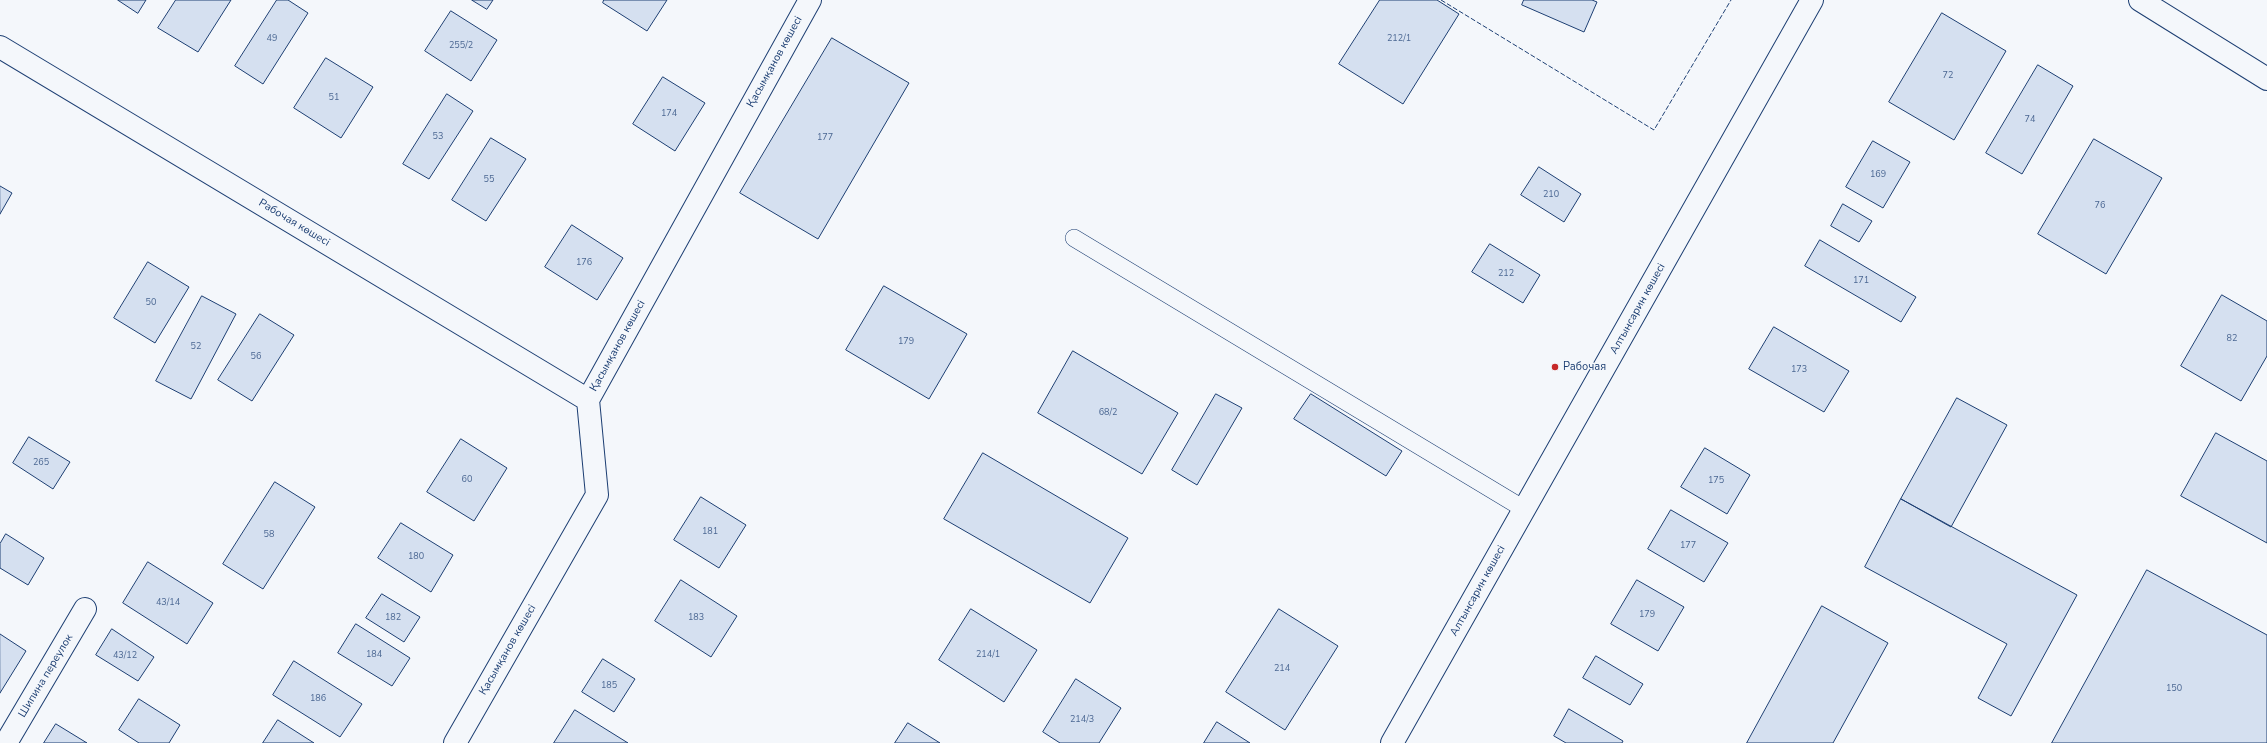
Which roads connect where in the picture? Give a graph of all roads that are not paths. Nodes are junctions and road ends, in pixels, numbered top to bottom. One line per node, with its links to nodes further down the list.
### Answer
1 (810, 0): 7 (street, Қасымқанов көшесі)
2 (1812, 0): 8 (street, Алтынсарин көшесі)
3 (2140, 0): 5 (street)
4 (0, 47): 7 (street, Рабочая көшесі)
5 (2267, 79)
6 (1074, 238): 8 (lane)
7 (588, 400): 11 (street, Қасымқанов көшесі)
8 (1524, 509): 12 (street, Алтынсарин көшесі)
9 (85, 610): 10 (street, Шипина переулок)
10 (6, 743)
11 (455, 743)
12 (1392, 743)

